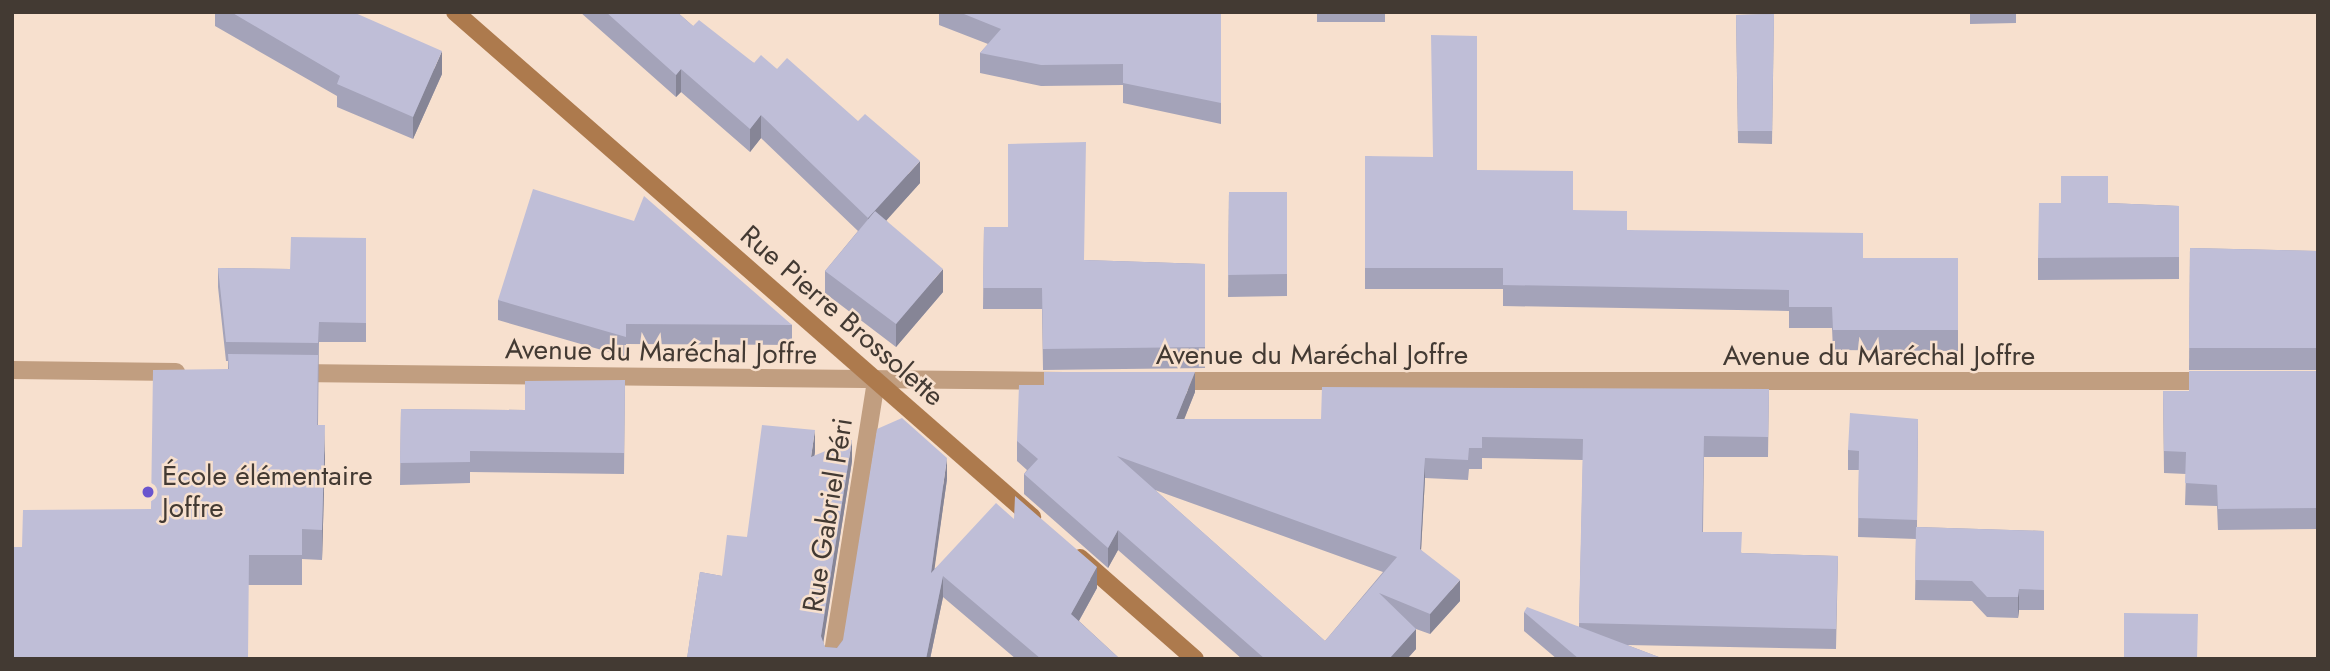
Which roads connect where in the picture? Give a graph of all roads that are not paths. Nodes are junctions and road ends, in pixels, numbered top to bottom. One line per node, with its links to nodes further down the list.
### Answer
1 (456, 12): 5 (street, Rue Pierre Brossolette)
2 (12, 370): 3 (street)
3 (193, 372)
4 (277, 373): 5 (street, Avenue du Maréchal Joffre)
5 (876, 381): 6 (street, Avenue du Maréchal Joffre); 9 (street, Rue Gabriel Péri); 10 (street, Rue Pierre Brossolette)
6 (1084, 381)
7 (1153, 381): 8 (street, Avenue du Maréchal Joffre)
8 (2234, 381)
9 (832, 659)
10 (1195, 659)

